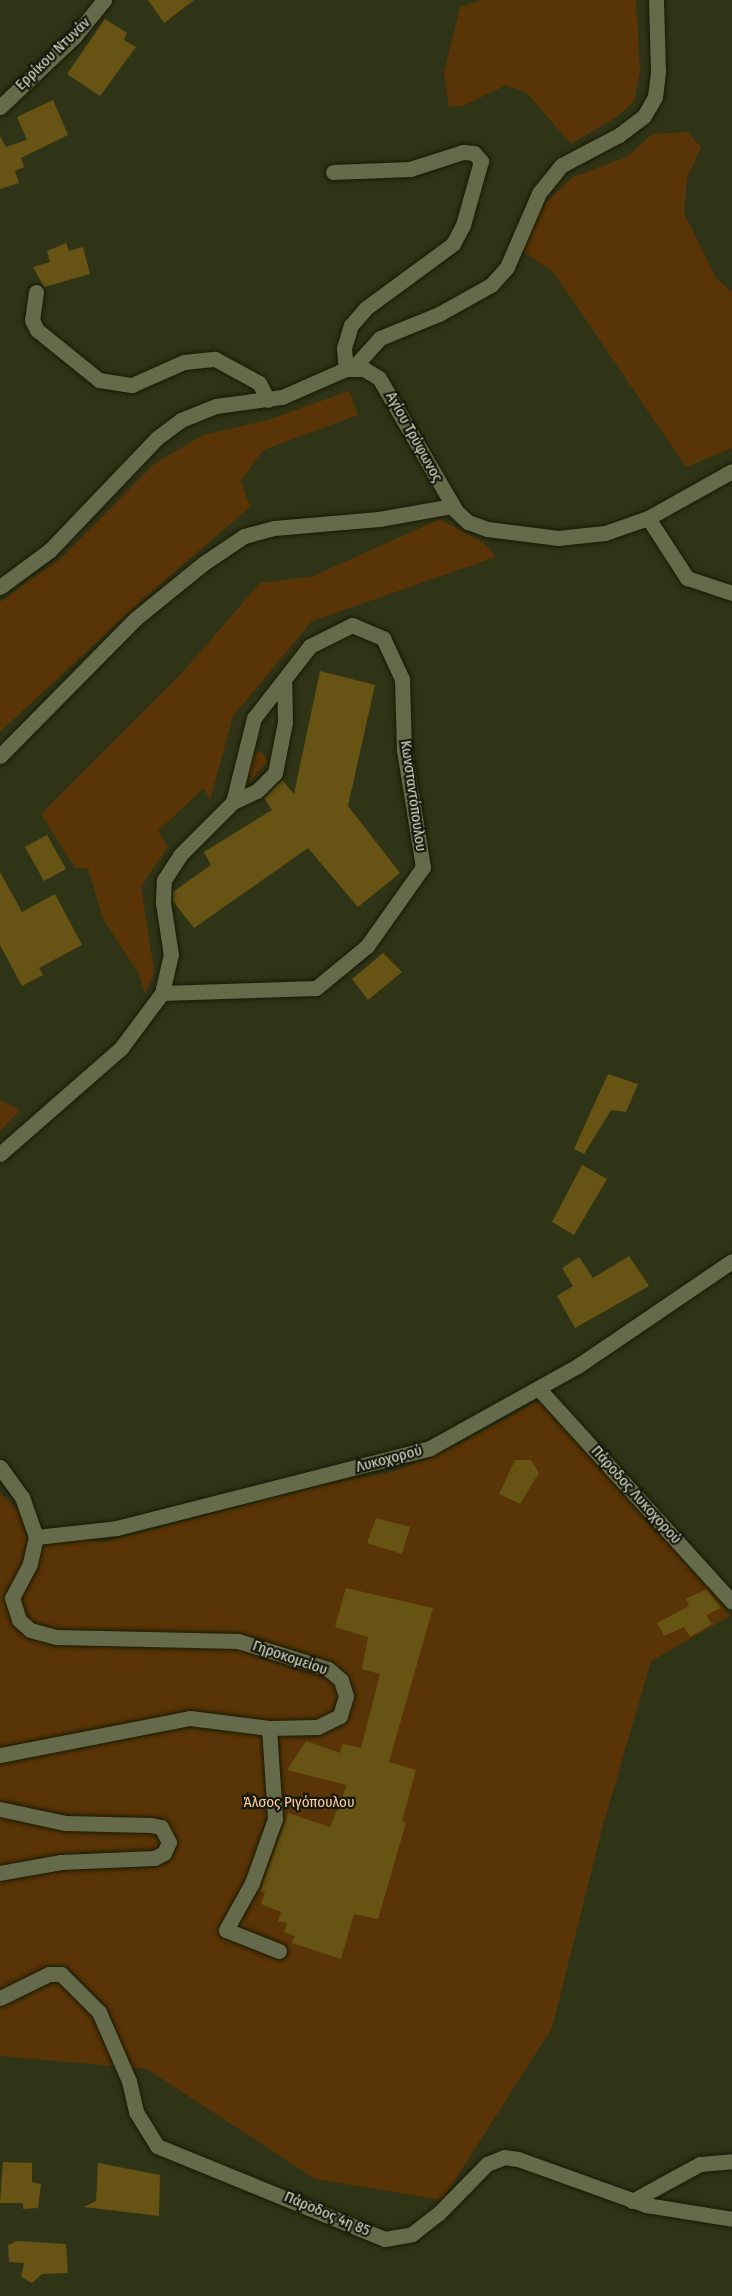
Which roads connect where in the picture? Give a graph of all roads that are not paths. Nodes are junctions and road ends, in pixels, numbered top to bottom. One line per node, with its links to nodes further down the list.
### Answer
1 (104, 0): 3 (street, Ερρίκου Ντυνάν)
2 (656, 0): 6 (street)
3 (0, 107)
4 (333, 172): 6 (street)
5 (36, 292): 7 (street)
6 (350, 368): 7 (street); 9 (street, Αγίου Τρύφωνος)
7 (268, 400): 11 (street)
8 (732, 471): 10 (street, Αγίου Τρύφωνος)
9 (453, 506): 10 (street, Αγίου Τρύφωνος); 14 (street)
10 (648, 518): 12 (street)
11 (0, 587)
12 (732, 593)
13 (284, 683): 15 (street, Κωνσταντόπουλου); 15 (street); 16 (street, Κωνσταντόπουλου)
14 (0, 756)
15 (233, 802): 16 (street)
16 (162, 993): 17 (street)
17 (0, 1154)
18 (732, 1261): 19 (street, Λυκοχορού)
19 (539, 1389): 21 (street, Λυκοχορού); 22 (street, Πάροδος Λυκοχορού)
20 (0, 1467): 21 (street)
21 (36, 1537): 23 (street, Γηροκομείου)
22 (732, 1602)
23 (269, 1728): 24 (street, Γηροκομείου); 27 (street)
24 (0, 1755)
25 (0, 1809): 26 (street)
26 (0, 1873)
27 (279, 1951)
28 (0, 1998): 30 (street, Πάροδος 4η 85)
29 (732, 2161): 30 (street)
30 (632, 2201): 31 (street, Πάροδος 4η 85)
31 (732, 2219)

